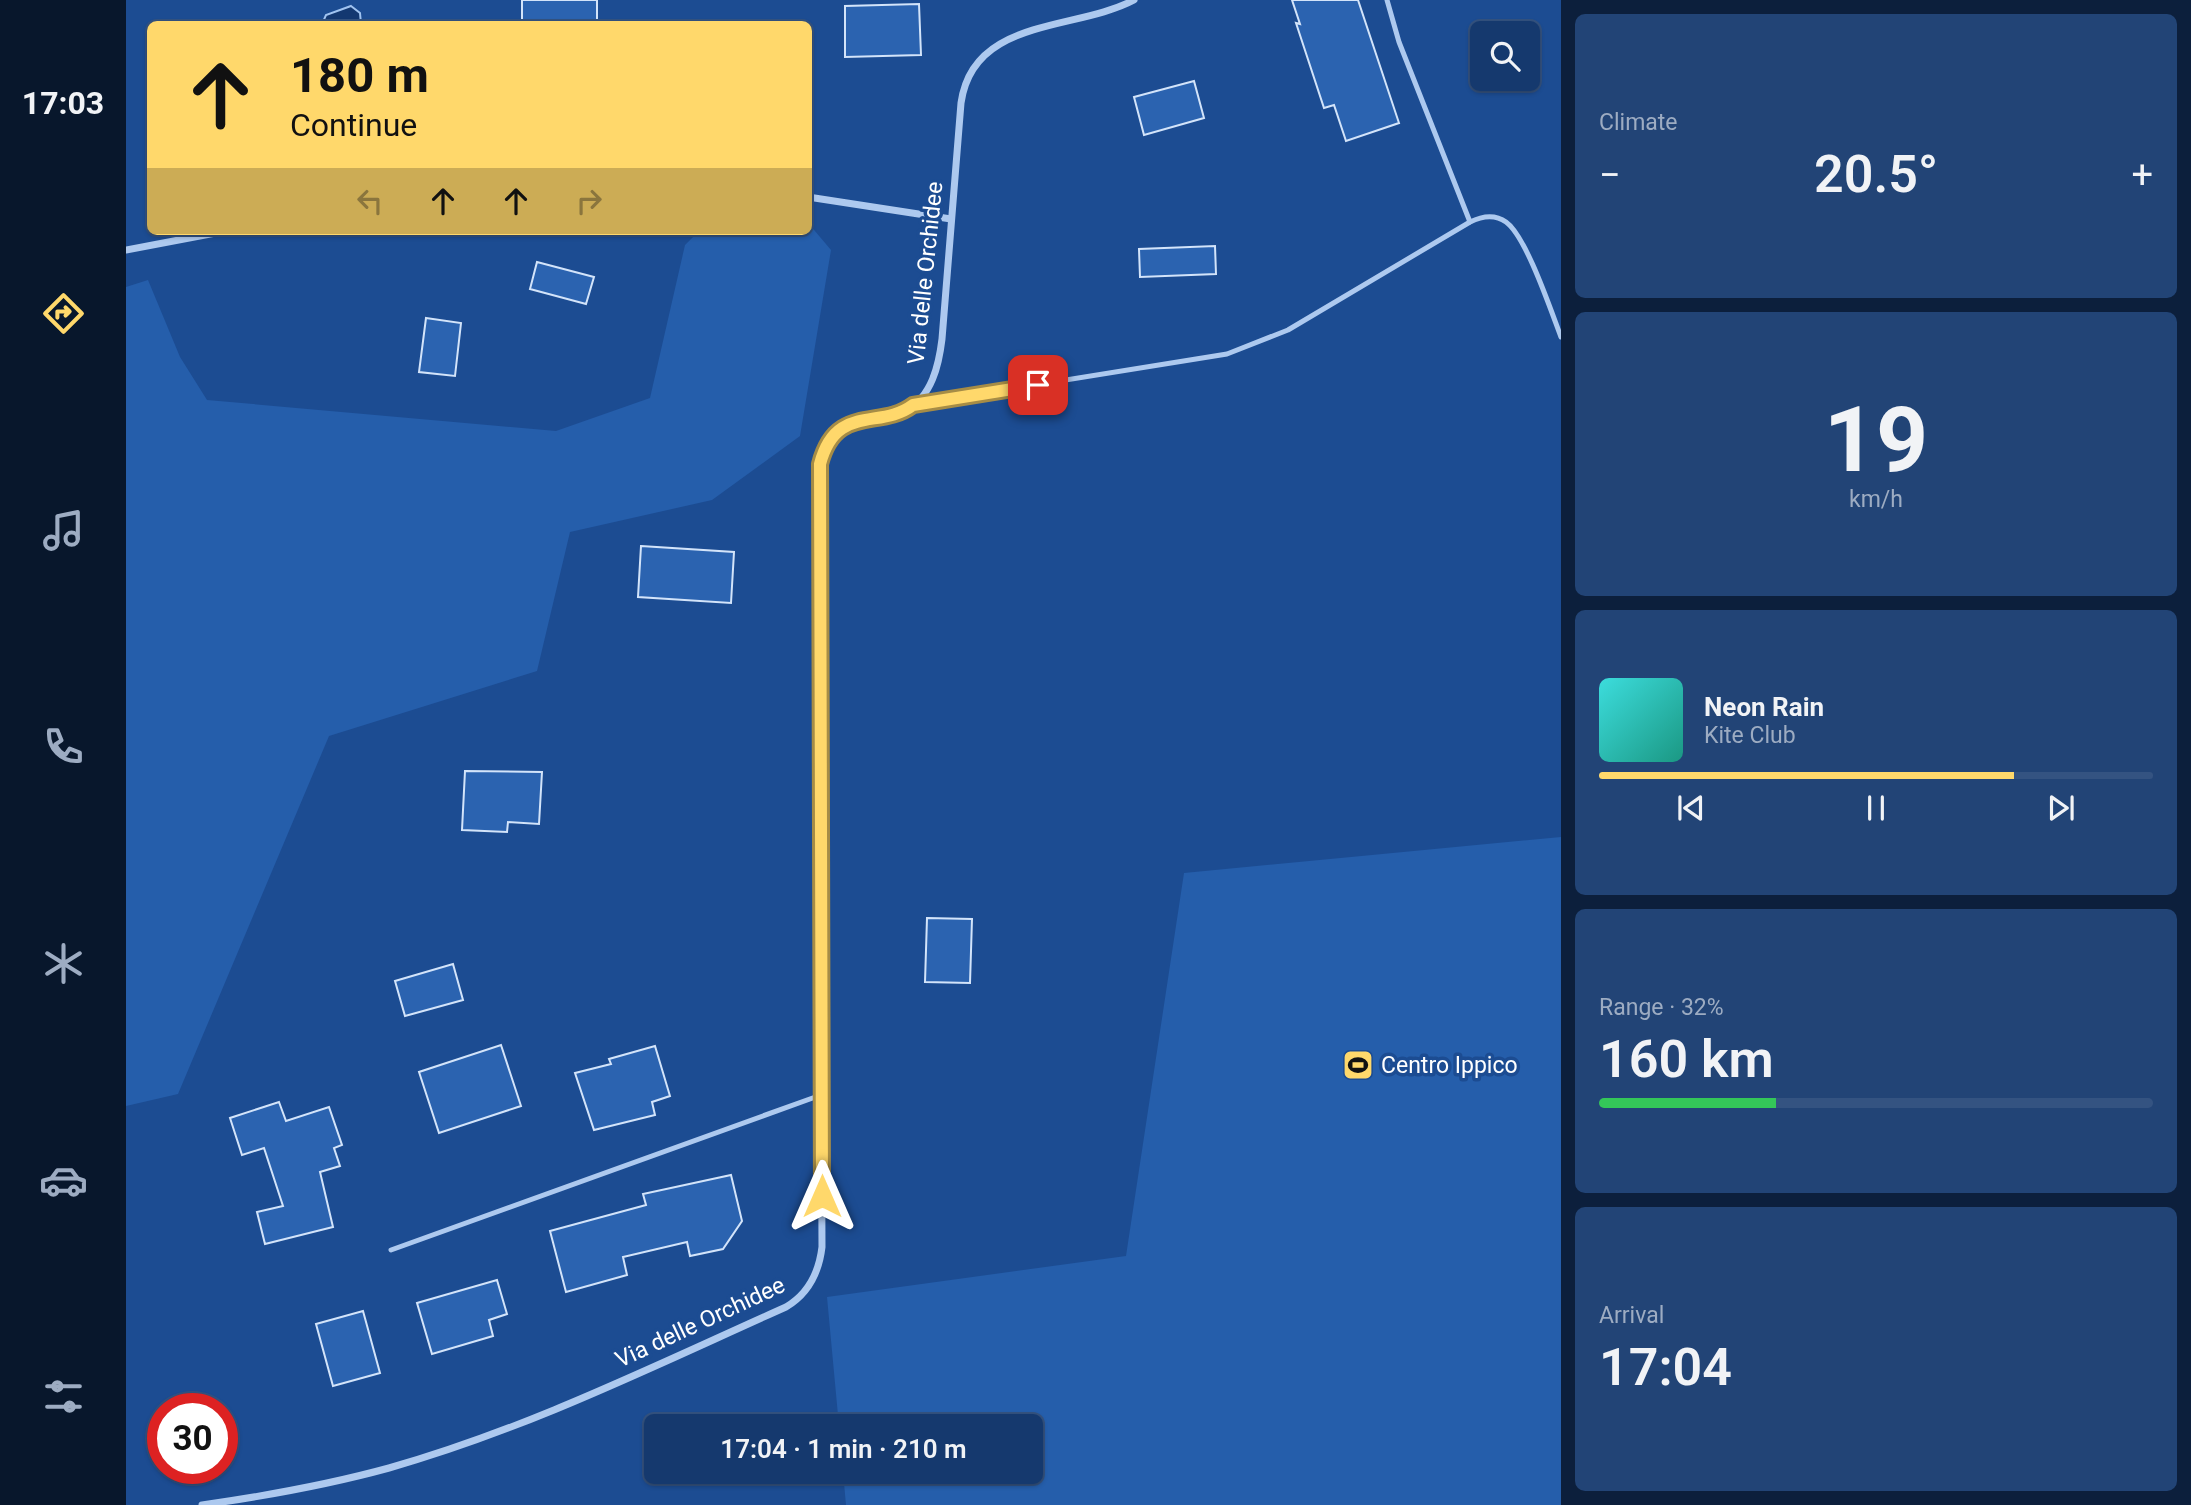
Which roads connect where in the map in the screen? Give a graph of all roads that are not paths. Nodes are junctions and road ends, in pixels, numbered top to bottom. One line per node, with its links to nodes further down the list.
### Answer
1 (1135, 0): 4 (street, Via delle Orchidee)
2 (1387, 0): 5 (lane)
3 (812, 198): 4 (street)
4 (951, 219): 9 (street, Via delle Orchidee)
5 (1470, 222): 8 (lane); 9 (lane)
6 (205, 235): 7 (street)
7 (126, 250)
8 (1561, 337)
9 (913, 405): 10 (street, Via delle Orchidee)
10 (821, 1095): 11 (lane); 12 (street, Via delle Orchidee)
11 (391, 1250)
12 (202, 1505)

